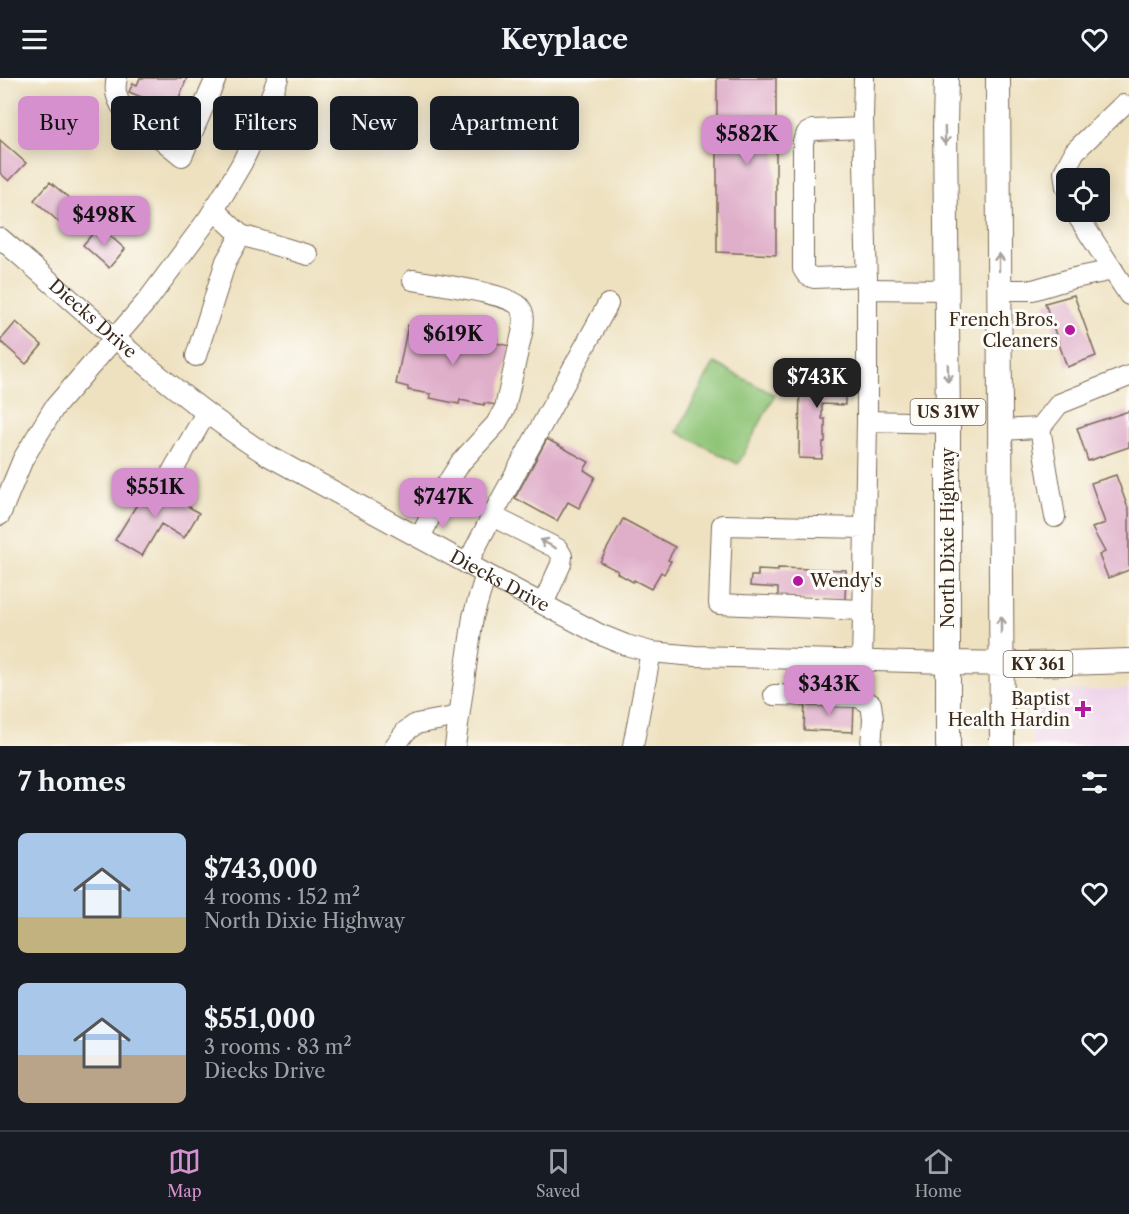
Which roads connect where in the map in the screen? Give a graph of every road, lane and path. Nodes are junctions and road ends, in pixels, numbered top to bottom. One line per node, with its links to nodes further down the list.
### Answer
1 (117, 78): 2 (street)
2 (216, 78)
3 (278, 78): 10 (street)
4 (864, 78): 8 (street)
5 (946, 78): 18 (main road, North Dixie Highway / US 31W, one-way to 18)
6 (998, 78): 19 (main road, US 31W, one-way to 6)
7 (1124, 105): 9 (street)
8 (863, 128): 17 (street); 17 (street)
9 (1066, 168)
10 (214, 210): 12 (street); 22 (street)
11 (1082, 222): 15 (street)
12 (241, 236): 14 (street); 23 (street)
13 (0, 238): 22 (street, Diecks Drive)
14 (308, 255)
15 (1113, 270): 19 (street); 20 (street)
16 (413, 280): 35 (street)
17 (867, 282): 18 (street); 26 (street)
18 (947, 290): 27 (main road, North Dixie Highway / US 31W, one-way to 27)
19 (999, 290): 29 (main road, US 31W)
20 (1128, 291)
21 (608, 304): 32 (street)
22 (115, 337): 25 (street, Diecks Drive); 31 (street)
23 (196, 356)
24 (1129, 376): 28 (street)
25 (206, 413): 30 (street); 35 (street, Diecks Drive)
26 (867, 421): 27 (street); 34 (street)
27 (948, 423): 43 (main road, North Dixie Highway / US 31W)
28 (1040, 428): 29 (street); 33 (street)
29 (1000, 430): 44 (main road, US 31W, one-way to 29)
30 (165, 484)
31 (0, 515)
32 (492, 516): 36 (street); 38 (street, one-way to 32)
33 (1055, 517)
34 (865, 528): 39 (street); 39 (street)
35 (420, 538): 36 (street, Diecks Drive)
36 (467, 564): 37 (street, Diecks Drive)
37 (486, 574): 38 (street, Diecks Drive); 46 (street)
38 (543, 604): 40 (street, Diecks Drive)
39 (862, 610): 41 (street)
40 (651, 652): 41 (street, Diecks Drive); 49 (street)
41 (862, 661): 43 (street, Diecks Drive)
42 (1129, 661): 44 (main road, KY 361)
43 (948, 663): 44 (main road, KY 361); 51 (main road, North Dixie Highway / US 31W)
44 (1002, 663): 52 (main road, US 31W)
45 (774, 695): 50 (street)
46 (459, 716): 47 (street); 48 (street)
47 (395, 746)
48 (455, 746)
49 (633, 746)
50 (871, 746)
51 (948, 746)
52 (1002, 746)

